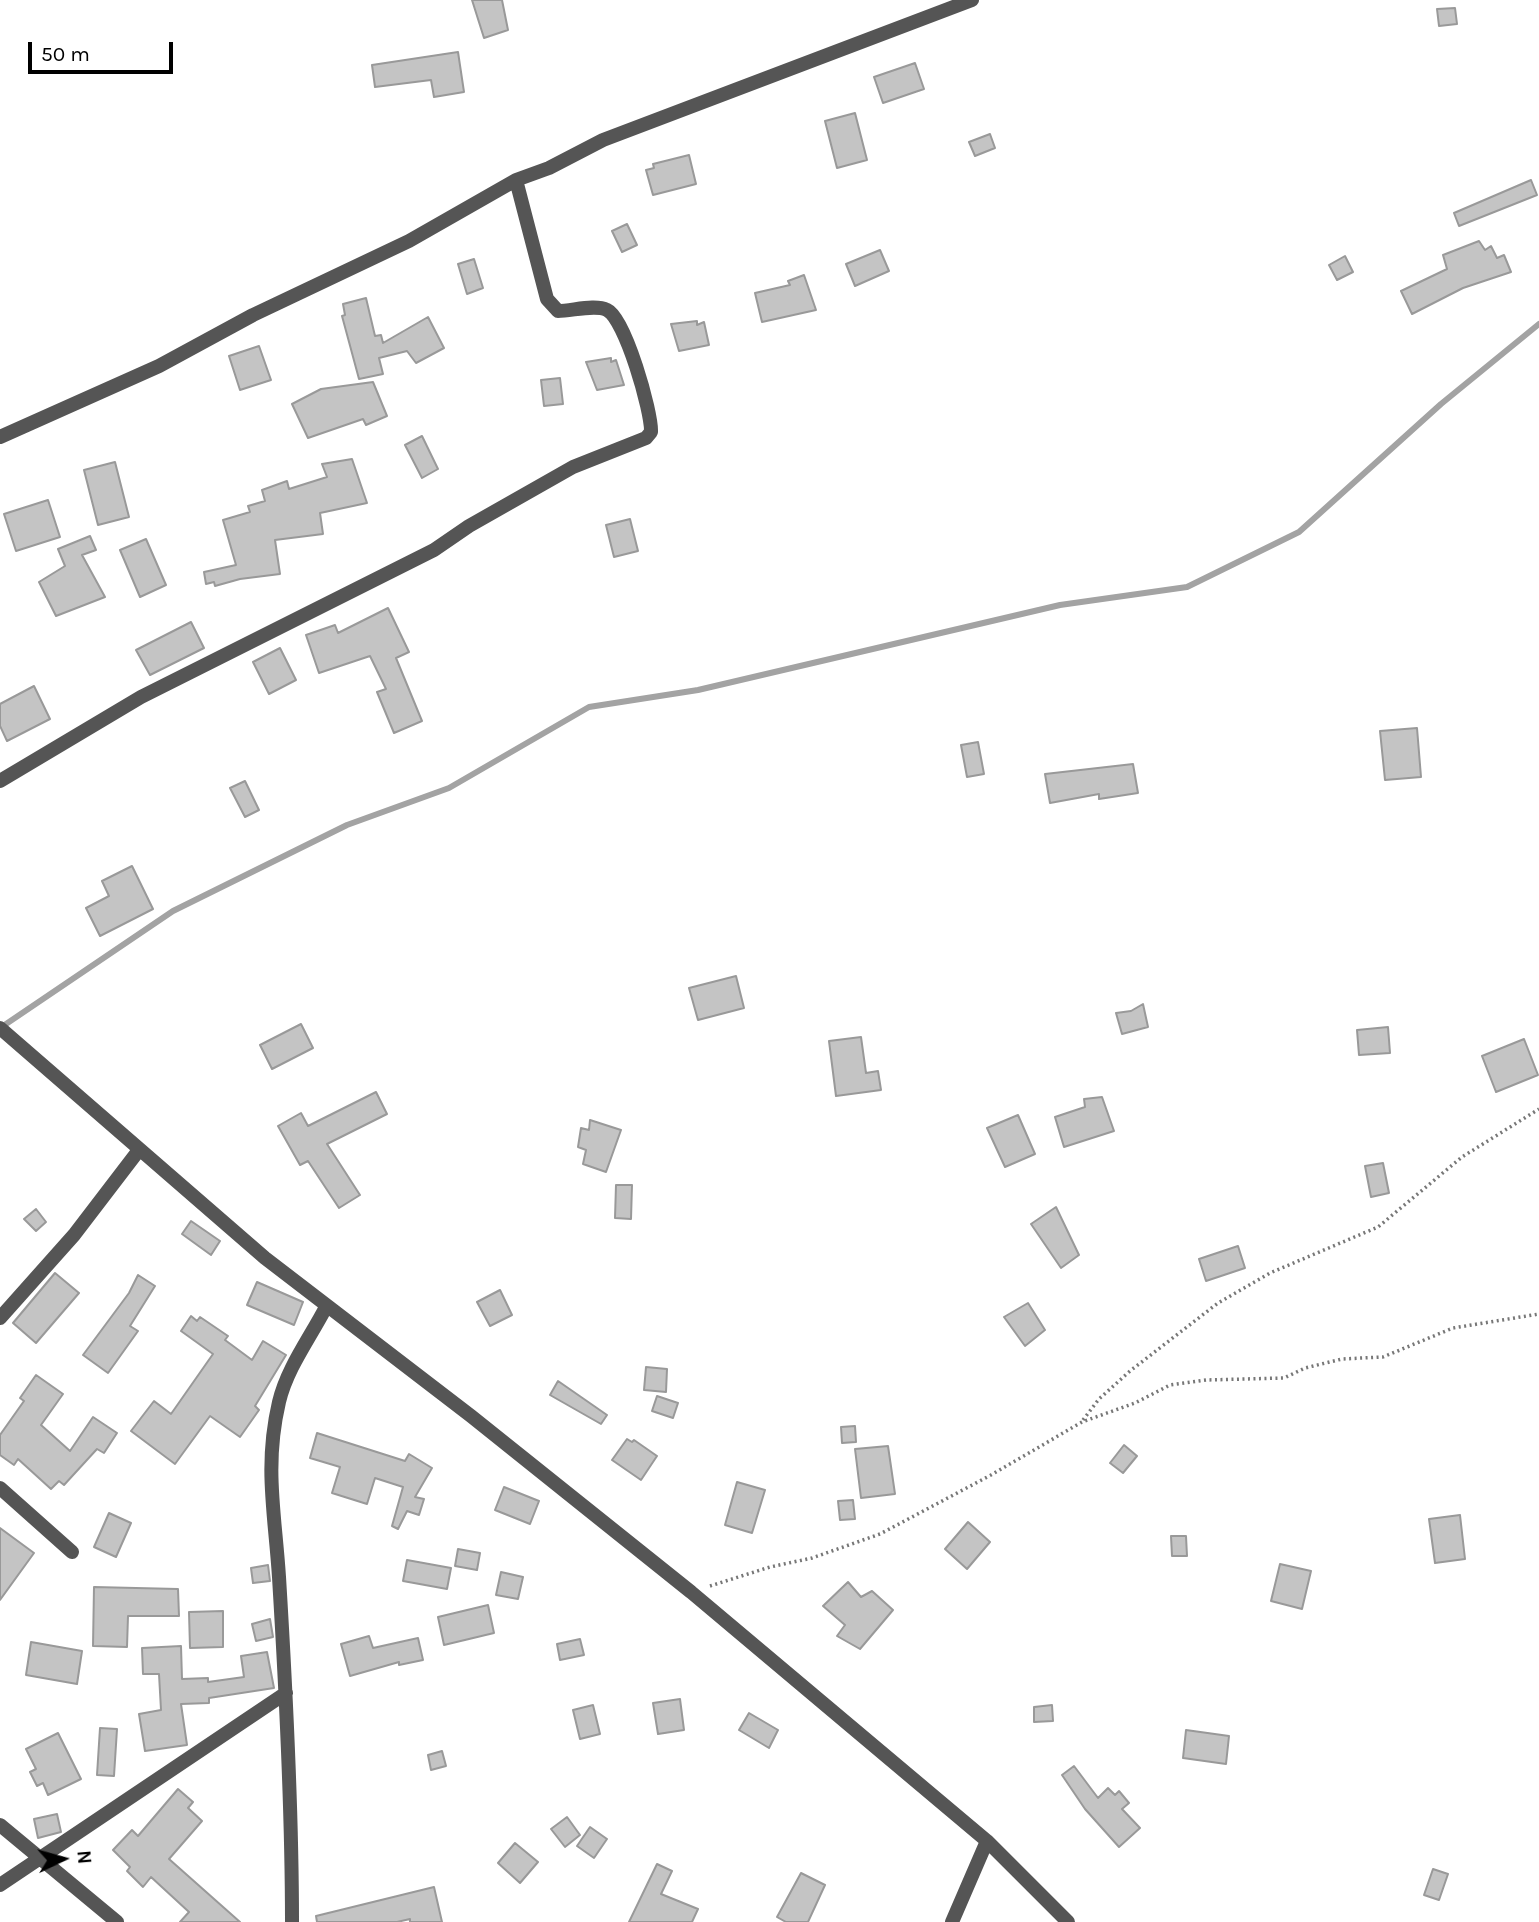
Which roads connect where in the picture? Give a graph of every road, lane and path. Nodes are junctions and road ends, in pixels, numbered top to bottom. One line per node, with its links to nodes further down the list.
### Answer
1 (972, 0): 2 (street)
2 (516, 180): 3 (street); 4 (street)
3 (0, 436)
4 (0, 781)
5 (0, 1028): 7 (street)
6 (1539, 1109): 11 (path)
7 (139, 1150): 8 (street); 10 (street)
8 (326, 1307): 14 (street); 15 (street)
9 (1539, 1314): 11 (path)
10 (0, 1318)
11 (1082, 1422): 14 (path)
12 (0, 1488): 13 (street)
13 (72, 1552)
14 (691, 1592): 17 (street)
15 (286, 1693): 18 (street); 21 (street)
16 (0, 1825): 18 (street)
17 (987, 1841): 22 (street); 23 (street)
18 (40, 1858): 19 (street); 20 (street)
19 (0, 1885)
20 (117, 1922)
21 (292, 1922)
22 (952, 1922)
23 (1068, 1922)

